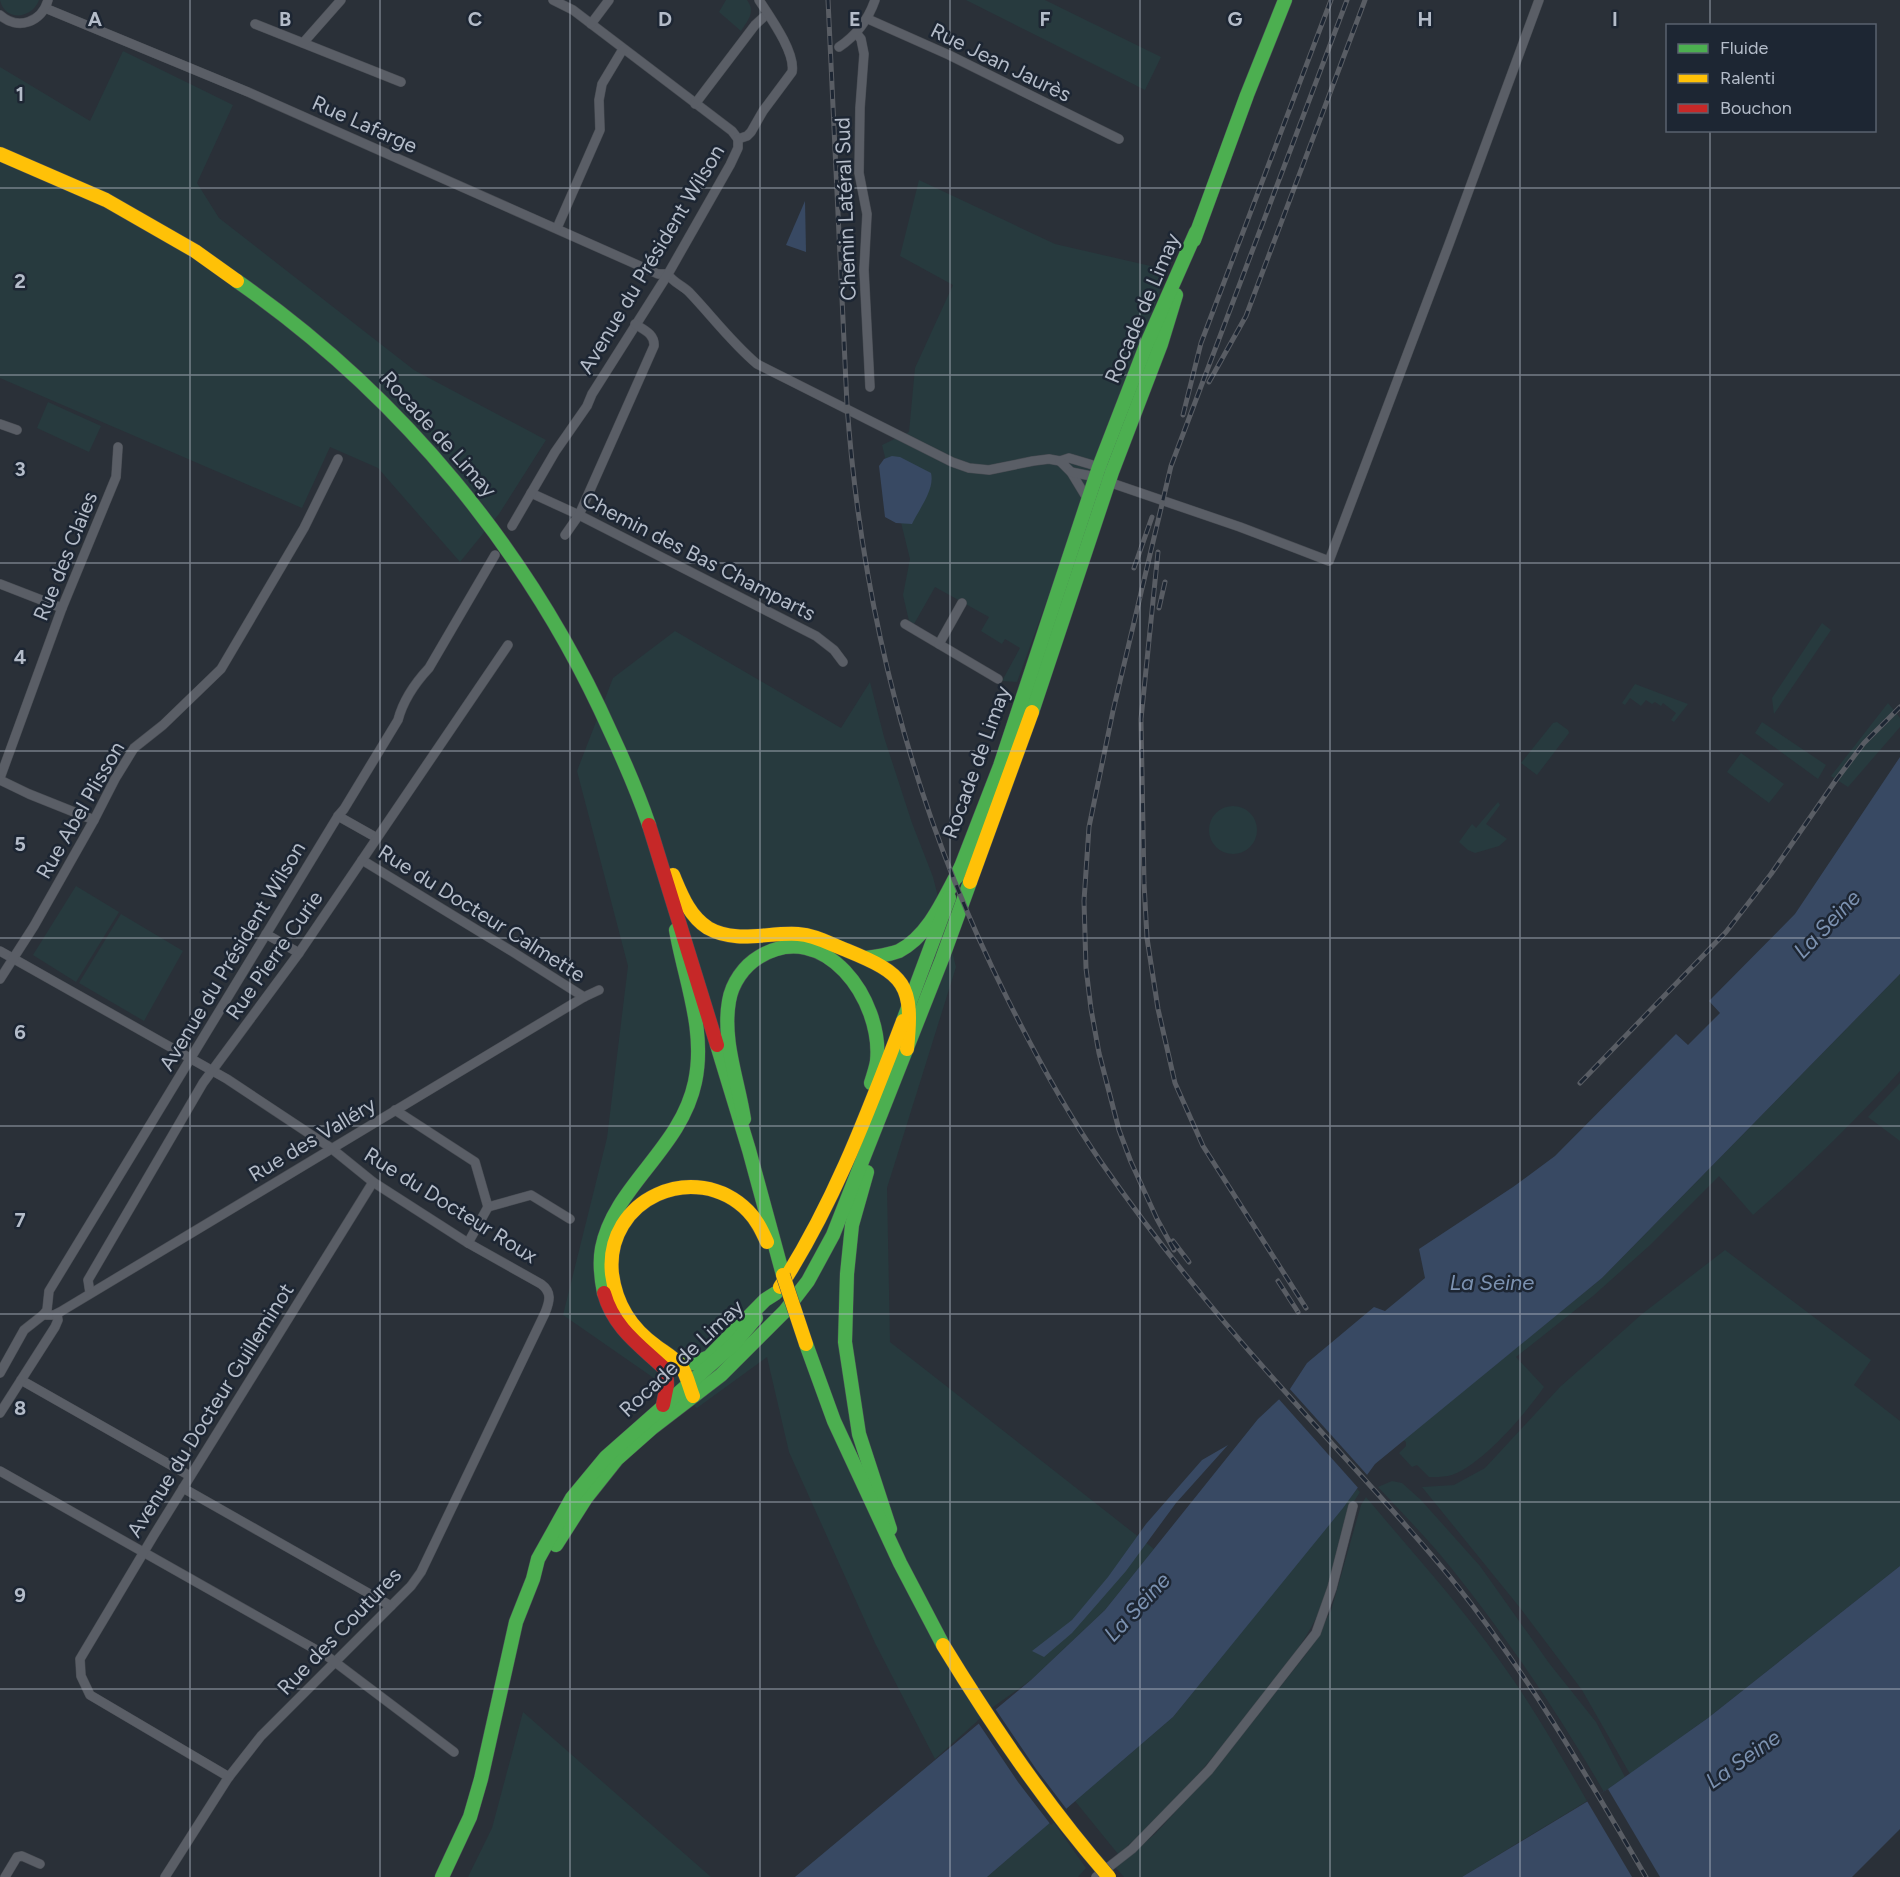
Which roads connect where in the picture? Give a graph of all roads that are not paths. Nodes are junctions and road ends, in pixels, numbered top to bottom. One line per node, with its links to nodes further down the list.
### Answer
1 (341, 0): 15 (street)
2 (553, 0): 13 (street)
3 (609, 0): 13 (street)
4 (759, 0): 10 (street, Avenue du Président Wilson)
5 (875, 0): 11 (street)
6 (1285, 0): 33 (main road, Rocade de Limay)
7 (1539, 0): 33 (street)
8 (47, 4): 9 (street, Rue Lafarge); 23 (street, Rue Lafarge)
9 (0, 15)
10 (767, 15): 19 (street); 20 (street, Avenue du Président Wilson)
11 (868, 19): 14 (street); 21 (street, Rue Jean Jaurès)
12 (255, 24): 15 (street)
13 (591, 24): 17 (street)
14 (856, 33): 16 (street); 26 (street, Chemin Latéral Sud)
15 (303, 43): 18 (street)
16 (839, 47)
17 (623, 49): 19 (street); 23 (street)
18 (401, 82)
19 (695, 104): 20 (street)
20 (738, 139): 24 (street, Avenue du Président Wilson)
21 (1119, 139)
22 (0, 154): 51 (main road, Rocade de Limay)
23 (557, 228): 24 (street, Rue Lafarge)
24 (668, 274): 25 (street, Avenue du Président Wilson); 31 (street)
25 (635, 324): 34 (street, Avenue du Président Wilson); 36 (street)
26 (870, 387)
27 (0, 424): 28 (street)
28 (17, 430)
29 (118, 447): 42 (street, Rue des Claies)
30 (338, 459): 50 (street, Rue Abel Plisson)
31 (1060, 461): 32 (street); 33 (street)
32 (1071, 472): 33 (street); 35 (street)
33 (1104, 475): 35 (main road, Rocade de Limay); 65 (main road, Rocade de Limay)
34 (531, 493): 36 (street, Chemin des Bas Champarts); 37 (street, Avenue du Président Wilson)
35 (1088, 500): 54 (main road, Rocade de Limay)
36 (579, 515): 38 (street); 46 (street, Chemin des Bas Champarts)
37 (512, 526)
38 (565, 535)
39 (495, 555): 49 (street, Avenue du Président Wilson)
40 (0, 584): 42 (street)
41 (962, 603): 44 (street)
42 (62, 608): 48 (street, Rue des Claies)
43 (905, 624): 44 (street)
44 (939, 644): 47 (street)
45 (508, 645): 52 (street, Rue Pierre Curie)
46 (843, 662)
47 (998, 679)
48 (0, 779): 50 (street)
49 (338, 816): 52 (street); 56 (street, Avenue du Président Wilson)
50 (94, 820): 60 (street, Rue Abel Plisson)
51 (651, 830): 55 (main road); 59 (main road)
52 (378, 838): 53 (street, Rue Pierre Curie)
53 (362, 860): 58 (street, Rue Pierre Curie); 63 (street, Rue du Docteur Calmette)
54 (961, 867): 59 (main road); 64 (main road, Rocade de Limay)
55 (672, 902): 71 (main road); 84 (main road)
56 (266, 934): 58 (street); 66 (street, Avenue du Président Wilson)
57 (0, 951): 60 (street, Rue du Docteur Roux)
58 (299, 953): 67 (street, Rue Pierre Curie)
59 (866, 958): 64 (main road)
60 (14, 959): 61 (street, Rue Abel Plisson); 66 (street, Rue du Docteur Roux)
61 (0, 979)
62 (599, 990): 63 (street, Rue des Valléry)
63 (584, 997): 69 (street, Rue des Valléry)
64 (910, 1001): 65 (main road); 72 (main road, Rocade de Limay)
65 (908, 1049): 68 (main road, Rocade de Limay)
66 (191, 1058): 67 (street, Rue du Docteur Roux); 82 (street, Avenue du Président Wilson)
67 (214, 1071): 70 (street, Rue du Docteur Roux); 79 (street, Rue Pierre Curie)
68 (893, 1084): 87 (main road, Rocade de Limay); 95 (main road)
69 (395, 1110): 70 (street, Rue des Valléry); 74 (street)
70 (331, 1148): 73 (street, Rue du Docteur Roux); 79 (street, Rue des Valléry)
71 (748, 1148): 72 (main road); 77 (main road)
72 (849, 1157): 80 (main road, Rocade de Limay)
73 (373, 1182): 76 (street, Rue du Docteur Roux); 91 (street, Avenue du Docteur Guilleminot)
74 (488, 1207): 75 (street); 76 (street)
75 (570, 1218)
76 (468, 1243): 78 (street, Rue du Docteur Roux)
77 (782, 1271): 83 (main road); 95 (main road, bridge)
78 (548, 1292): 97 (street, Rue des Coutures)
79 (90, 1293): 81 (street, Rue des Valléry)
80 (776, 1293): 83 (main road); 87 (main road, Rocade de Limay)
81 (57, 1314): 82 (street, Rue des Valléry); 86 (street)
82 (43, 1315): 85 (street)
83 (680, 1365): 87 (main road)
84 (666, 1370): 87 (main road); 88 (main road)
85 (0, 1372)
86 (21, 1380): 89 (street); 91 (street)
87 (691, 1389): 88 (main road, Rocade de Limay); 96 (main road, Rocade de Limay)
88 (663, 1404): 96 (main road, Rocade de Limay)
89 (0, 1413)
90 (0, 1471): 94 (street)
91 (190, 1476): 92 (street, Avenue du Docteur Guilleminot)
92 (183, 1488): 94 (street, Avenue du Docteur Guilleminot); 97 (street)
93 (1353, 1506): 105 (street)
94 (143, 1551): 98 (street); 100 (street, Avenue du Docteur Guilleminot)
95 (900, 1563): 106 (main road, bridge)
96 (533, 1579): 104 (main road, Rocade de Limay)
97 (391, 1606): 98 (street, Rue des Coutures)
98 (335, 1663): 99 (street); 100 (street, Rue des Coutures)
99 (454, 1752)
100 (229, 1777): 103 (street, Rue des Coutures)
101 (40, 1864): 102 (street)
102 (5, 1877)
103 (165, 1877)
104 (442, 1877)
105 (1096, 1877)
106 (1109, 1877)

